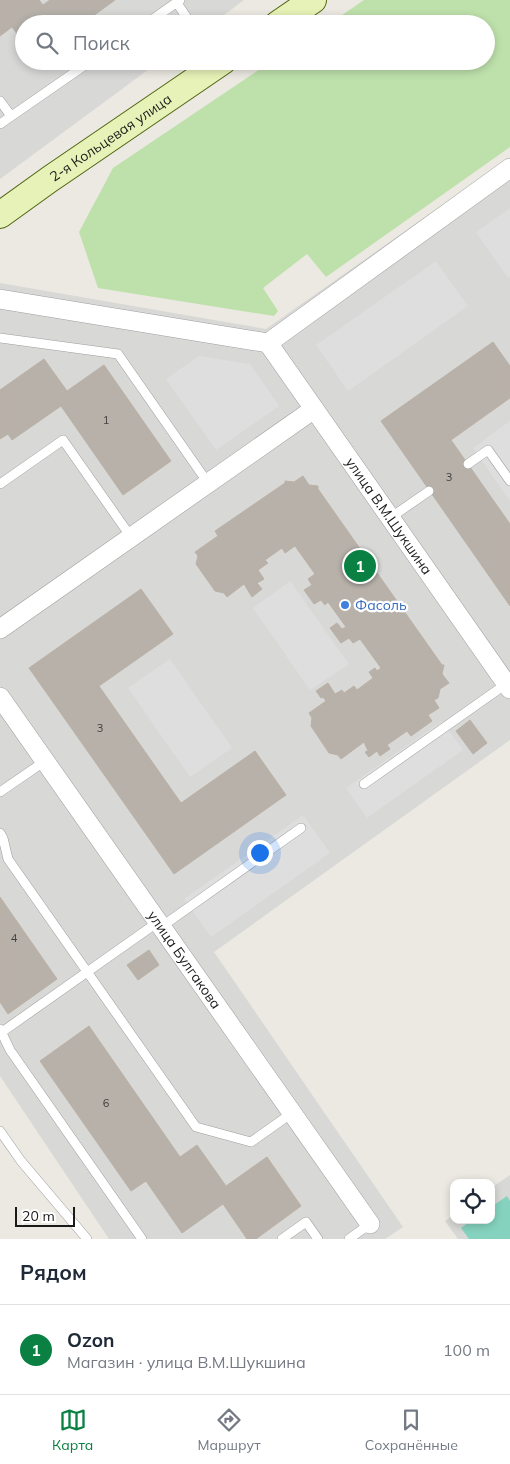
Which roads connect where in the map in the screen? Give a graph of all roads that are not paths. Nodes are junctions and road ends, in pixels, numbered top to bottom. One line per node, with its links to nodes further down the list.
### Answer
1 (313, 0): 5 (main road)
2 (178, 1): 3 (lane); 4 (lane)
3 (159, 15)
4 (186, 15)
5 (291, 15)
6 (78, 70): 9 (lane)
7 (209, 70): 12 (main road, 2-я Кольцевая улица)
8 (0, 101): 9 (lane)
9 (11, 116): 10 (lane)
10 (0, 124)
11 (510, 168): 15 (street)
12 (0, 215)
13 (0, 299): 15 (street)
14 (0, 338): 19 (lane)
15 (268, 343): 16 (street, улица В.М.Шукшина)
16 (314, 409): 19 (street); 22 (street, улица В.М.Шукшина)
17 (468, 464): 18 (lane)
18 (510, 482)
19 (208, 483): 23 (street)
20 (0, 484): 23 (lane)
21 (429, 491): 22 (lane)
22 (390, 518): 25 (street, улица В.М.Шукшина)
23 (131, 537): 24 (street)
24 (0, 629)
25 (508, 686): 28 (lane)
26 (0, 696): 27 (street, улица Булгакова)
27 (45, 761): 29 (lane); 32 (street, улица Булгакова)
28 (364, 784)
29 (0, 792)
30 (301, 828): 32 (lane)
31 (0, 833): 33 (lane)
32 (159, 924): 33 (lane); 35 (street, улица Булгакова)
33 (87, 972): 34 (lane); 35 (lane)
34 (1, 1030): 39 (lane)
35 (292, 1113): 37 (street, улица Булгакова)
36 (0, 1131): 38 (lane)
37 (370, 1224): 42 (lane)
38 (87, 1239)
39 (142, 1239)
40 (282, 1239): 41 (lane)
41 (318, 1239)
42 (349, 1239)

